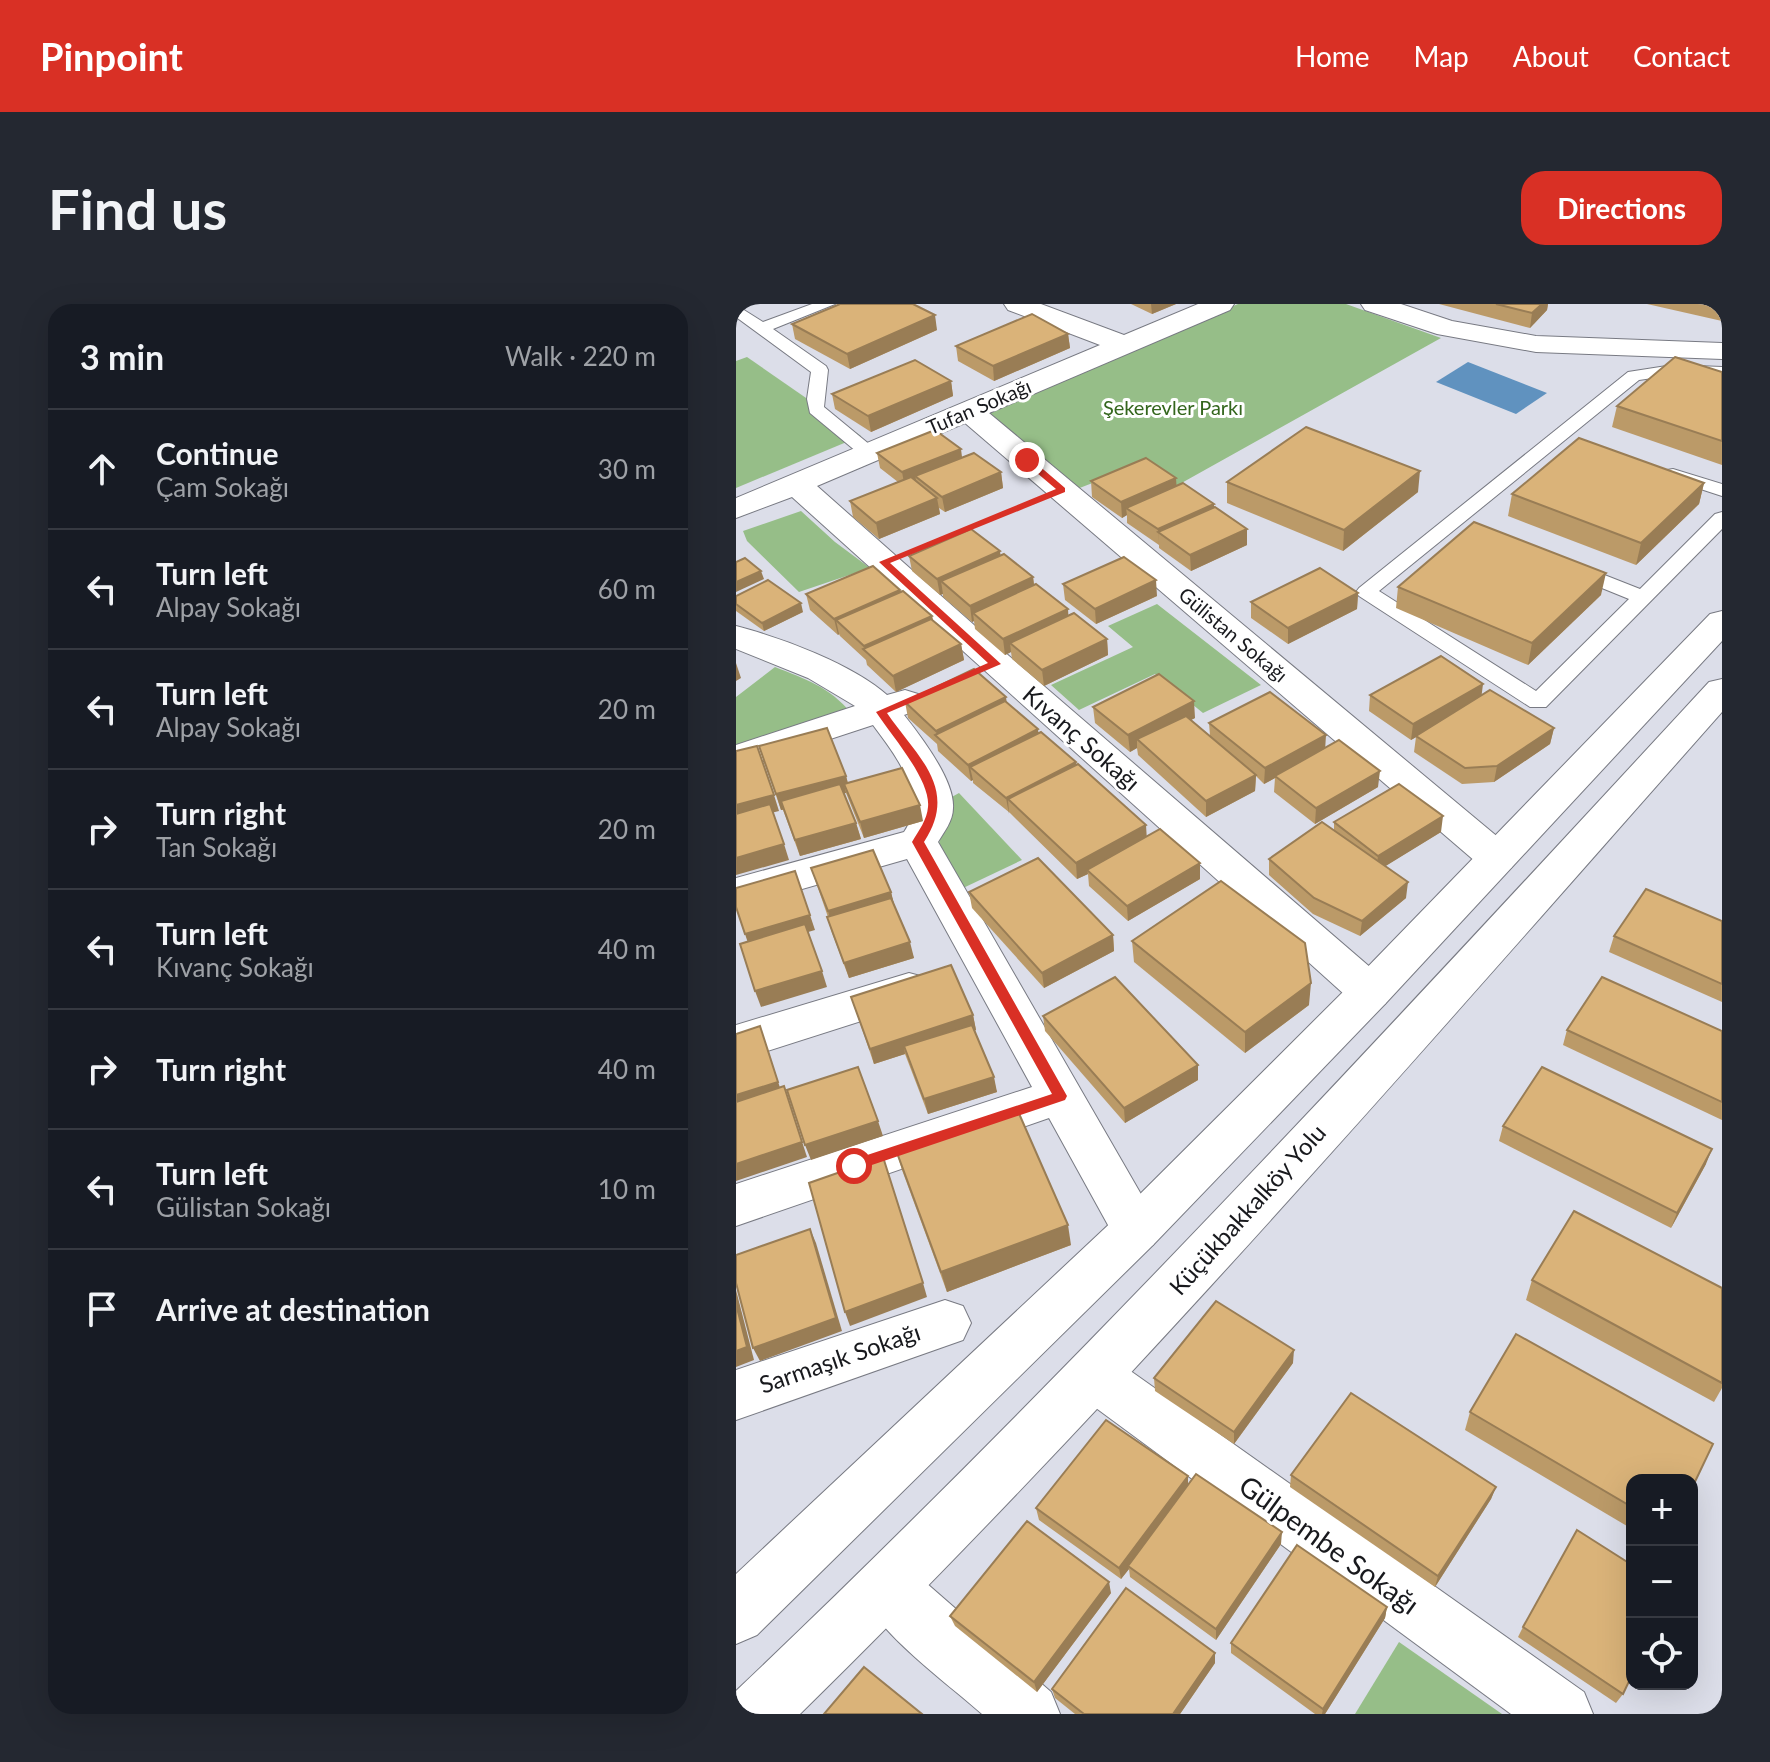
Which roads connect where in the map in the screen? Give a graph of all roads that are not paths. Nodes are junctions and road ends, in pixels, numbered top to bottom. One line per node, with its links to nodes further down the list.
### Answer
1 (827, 304): 6 (lane)
2 (1017, 304): 7 (street)
3 (1221, 304): 7 (street, Tufan Sokağı)
4 (1384, 305): 8 (street)
5 (736, 310): 6 (lane)
6 (762, 328): 11 (lane)
7 (1124, 345): 10 (street, Tufan Sokağı)
8 (1722, 351)
9 (1722, 372): 18 (lane)
10 (969, 411): 11 (street, Tufan Sokağı); 26 (street, Gülistan Sokağı)
11 (869, 453): 13 (street, Tufan Sokağı)
12 (1648, 466): 14 (lane)
13 (795, 483): 15 (street, Tufan Sokağı); 21 (street, Kıvanç Sokağı)
14 (1722, 490)
15 (736, 509)
16 (1722, 518): 18 (lane)
17 (1555, 562): 18 (lane)
18 (1642, 597)
19 (1722, 621): 26 (street)
20 (736, 637): 23 (street)
21 (967, 676): 23 (street); 29 (street, Kıvanç Sokağı)
22 (1722, 690): 35 (street, Küçükbakkalköy Yolu)
23 (881, 712): 24 (street); 25 (street)
24 (736, 758)
25 (918, 842): 27 (street); 28 (street)
26 (1497, 858): 29 (street)
27 (736, 893)
28 (987, 965): 30 (street); 31 (street)
29 (1370, 992): 33 (street)
30 (736, 1043)
31 (1060, 1096): 32 (street); 33 (street)
32 (736, 1205)
33 (1136, 1230): 38 (street)
34 (945, 1323): 36 (street, Sarmaşık Sokağı)
35 (1096, 1377): 37 (street, Küçükbakkalköy Yolu); 41 (street, Gülpembe Sokağı)
36 (736, 1395)
37 (888, 1589): 39 (street, Küçükbakkalköy Yolu); 40 (street)
38 (736, 1614)
39 (756, 1714)
40 (1029, 1714)
41 (1562, 1714)

